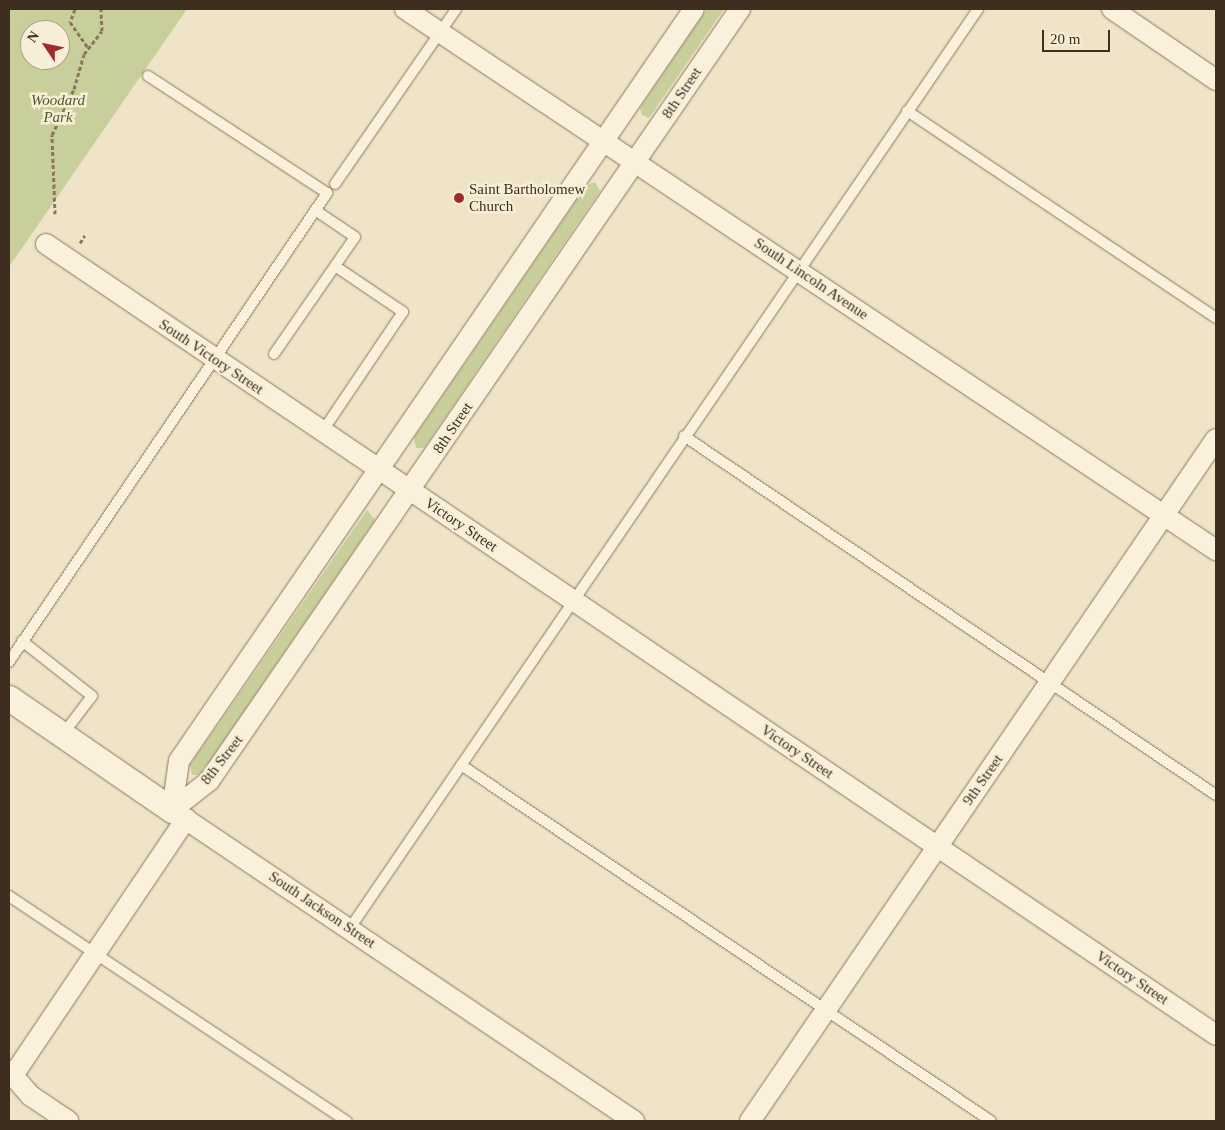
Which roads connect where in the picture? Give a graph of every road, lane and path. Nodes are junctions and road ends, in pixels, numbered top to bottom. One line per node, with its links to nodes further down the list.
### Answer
1 (75, 9): 10 (path)
2 (101, 9): 10 (path)
3 (405, 9): 9 (street, South Lincoln Avenue)
4 (456, 9): 9 (lane)
5 (694, 9): 14 (street, 8th Street)
6 (740, 9): 15 (street, 8th Street)
7 (978, 9): 13 (lane)
8 (1112, 9): 12 (street)
9 (440, 33): 14 (street, South Lincoln Avenue); 16 (lane)
10 (88, 48): 18 (path)
11 (148, 76): 17 (lane)
12 (1216, 80)
13 (907, 111): 21 (lane); 22 (lane)
14 (603, 140): 15 (street, South Lincoln Avenue); 28 (street, 8th Street)
15 (635, 162): 21 (street, South Lincoln Avenue); 29 (street, 8th Street)
16 (335, 184)
17 (315, 210): 20 (lane); 24 (lane)
18 (55, 214)
19 (46, 244): 24 (street, South Victory Street)
20 (335, 266): 23 (lane); 25 (lane)
21 (799, 272): 26 (lane); 30 (street, South Lincoln Avenue)
22 (1216, 318)
23 (274, 354)
24 (216, 360): 25 (street, South Victory Street); 33 (lane)
25 (322, 432): 28 (street, South Victory Street)
26 (684, 436): 32 (lane); 35 (lane)
27 (1216, 439): 30 (street, 9th Street)
28 (377, 469): 29 (street, Victory Street); 40 (street, 8th Street)
29 (410, 491): 32 (street, Victory Street); 40 (street, 8th Street)
30 (1165, 514): 31 (street, South Lincoln Avenue); 35 (street, 9th Street)
31 (1216, 550)
32 (573, 601): 38 (lane); 41 (street, Victory Street)
33 (22, 641): 34 (lane); 37 (lane)
34 (9, 662)
35 (1049, 683): 39 (lane); 41 (street, 9th Street)
36 (9, 698): 37 (street, South Jackson Street)
37 (62, 735): 40 (street, South Jackson Street)
38 (461, 765): 43 (lane); 45 (lane)
39 (1216, 795)
40 (179, 815): 43 (street, South Jackson Street); 44 (street, 8th Street)
41 (937, 847): 45 (street, 9th Street); 46 (street, Victory Street)
42 (9, 896): 44 (lane)
43 (350, 928): 50 (street, South Jackson Street)
44 (96, 954): 47 (street, 8th Street); 49 (lane)
45 (826, 1009): 51 (street, 9th Street); 52 (lane)
46 (1216, 1035)
47 (11, 1072): 48 (street)
48 (68, 1121)
49 (347, 1121)
50 (634, 1121)
51 (750, 1121)
52 (990, 1121)

